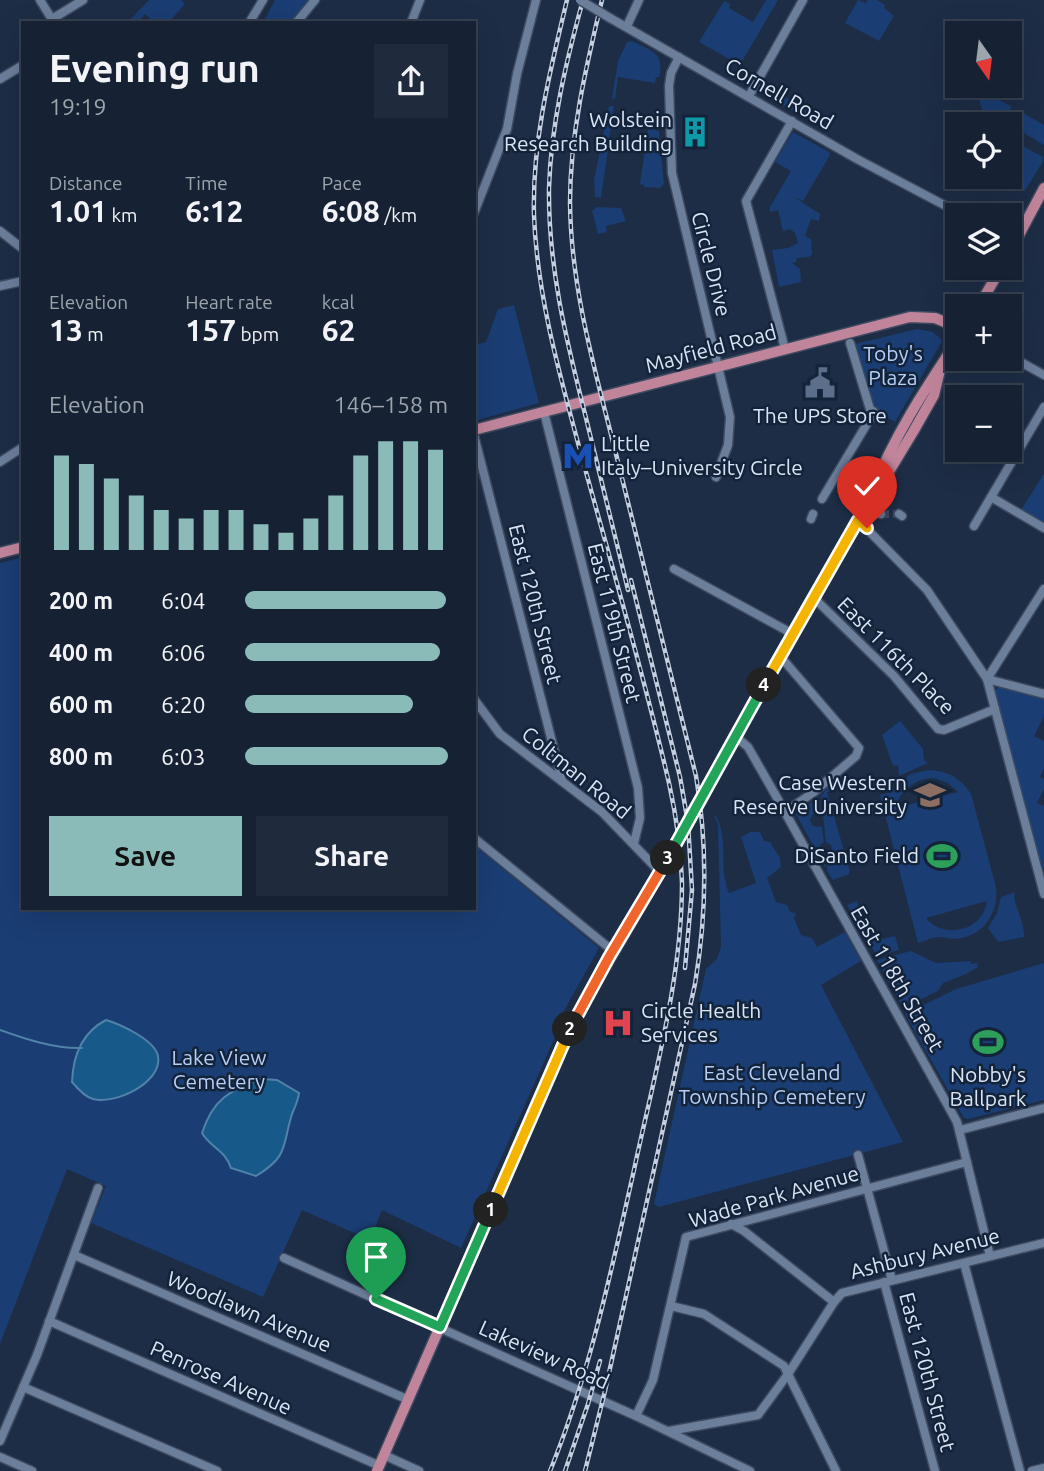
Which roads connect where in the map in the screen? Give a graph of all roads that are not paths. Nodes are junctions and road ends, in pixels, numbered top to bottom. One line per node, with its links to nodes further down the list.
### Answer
1 (40, 0): 10 (street)
2 (83, 0): 10 (street)
3 (263, 0): 11 (street)
4 (315, 0): 12 (street)
5 (420, 0): 13 (street)
6 (536, 0): 22 (street)
7 (580, 0): 14 (street, Cornell Road, bridge)
8 (639, 0): 14 (street)
9 (803, 0): 18 (street)
10 (53, 21)
11 (249, 21)
12 (298, 21)
13 (412, 21)
14 (627, 26): 15 (street, Cornell Road)
15 (679, 57): 18 (street, Cornell Road); 33 (street, Circle Drive)
16 (21, 66): 17 (street)
17 (0, 79)
18 (749, 96): 19 (street, Cornell Road)
19 (793, 121): 21 (street, Cornell Road); 30 (street)
20 (1044, 188): 23 (main road)
21 (945, 206)
22 (476, 208)
23 (1022, 226)
24 (0, 231): 25 (street)
25 (21, 247)
26 (21, 281): 27 (street)
27 (0, 286)
28 (945, 322): 30 (main road, Mayfield Road)
29 (850, 343): 43 (street)
30 (785, 349): 33 (main road, Mayfield Road)
31 (945, 361): 44 (main road)
32 (1022, 363): 34 (street)
33 (719, 366): 36 (main road, Mayfield Road); 41 (street, Circle Drive)
34 (1044, 375)
35 (1044, 408): 42 (street)
36 (544, 412): 37 (main road, Mayfield Road); 62 (street, East 119th Street)
37 (476, 431)
38 (476, 440): 59 (street, East 120th Street)
39 (21, 448): 40 (street)
40 (0, 462)
41 (716, 477)
42 (990, 497): 45 (street); 46 (street)
43 (822, 499)
44 (858, 520): 51 (main road); 54 (street)
45 (974, 526)
46 (1044, 528)
47 (21, 548): 48 (main road)
48 (0, 553)
49 (674, 569): 52 (street)
50 (1044, 589): 54 (street)
51 (813, 597): 52 (main road); 57 (street, East 116th Place)
52 (793, 634): 53 (main road)
53 (780, 656): 58 (main road); 60 (street)
54 (987, 679): 55 (street); 57 (street)
55 (1044, 694)
56 (476, 702): 59 (street, Coltman Road)
57 (995, 709): 64 (street)
58 (735, 736): 60 (street, East 118th Street); 63 (main road)
59 (562, 781): 62 (street, Coltman Road)
60 (785, 812): 67 (street, East 118th Street)
61 (476, 840): 65 (street)
62 (634, 844): 63 (street, Coltman Road)
63 (659, 871): 65 (main road)
64 (1044, 894)
65 (613, 951): 82 (main road)
66 (1044, 1108): 67 (street)
67 (960, 1130): 69 (street, East 118th Street)
68 (858, 1155): 71 (street, East 120th Street)
69 (967, 1162): 71 (street, Wade Park Avenue); 75 (street, East 118th Street)
70 (98, 1188): 74 (street)
71 (867, 1189): 72 (street, Wade Park Avenue); 78 (street, East 120th Street)
72 (731, 1224): 79 (street); 80 (street, Wade Park Avenue)
73 (1044, 1243): 75 (street, Ashbury Avenue)
74 (74, 1255): 81 (street); 85 (street, Woodlawn Avenue)
75 (990, 1256): 77 (street, Ashbury Avenue)
76 (284, 1258): 82 (street, Lakeview Road)
77 (964, 1263): 78 (street, Ashbury Avenue); 98 (street)
78 (888, 1281): 79 (street, Ashbury Avenue); 97 (street, East 120th Street)
79 (834, 1302): 83 (street, Ashbury Avenue)
80 (671, 1306): 83 (street); 86 (street, Wade Park Avenue)
81 (49, 1321): 84 (street); 90 (street, Penrose Avenue)
82 (440, 1327): 85 (main road); 86 (street, Lakeview Road)
83 (788, 1374): 87 (street, Ashbury Avenue); 96 (street)
84 (23, 1387): 88 (street); 93 (street)
85 (409, 1400): 90 (main road)
86 (636, 1416): 87 (street, Lakeview Road)
87 (669, 1431): 95 (street, Lakeview Road)
88 (0, 1441)
89 (0, 1457): 92 (street)
90 (380, 1464): 94 (street, Penrose Avenue)
91 (1044, 1468): 99 (street)
92 (32, 1471)
93 (217, 1471)
94 (419, 1471)
95 (750, 1471)
96 (836, 1471)
97 (935, 1471)
98 (1020, 1471)
99 (1032, 1471)

